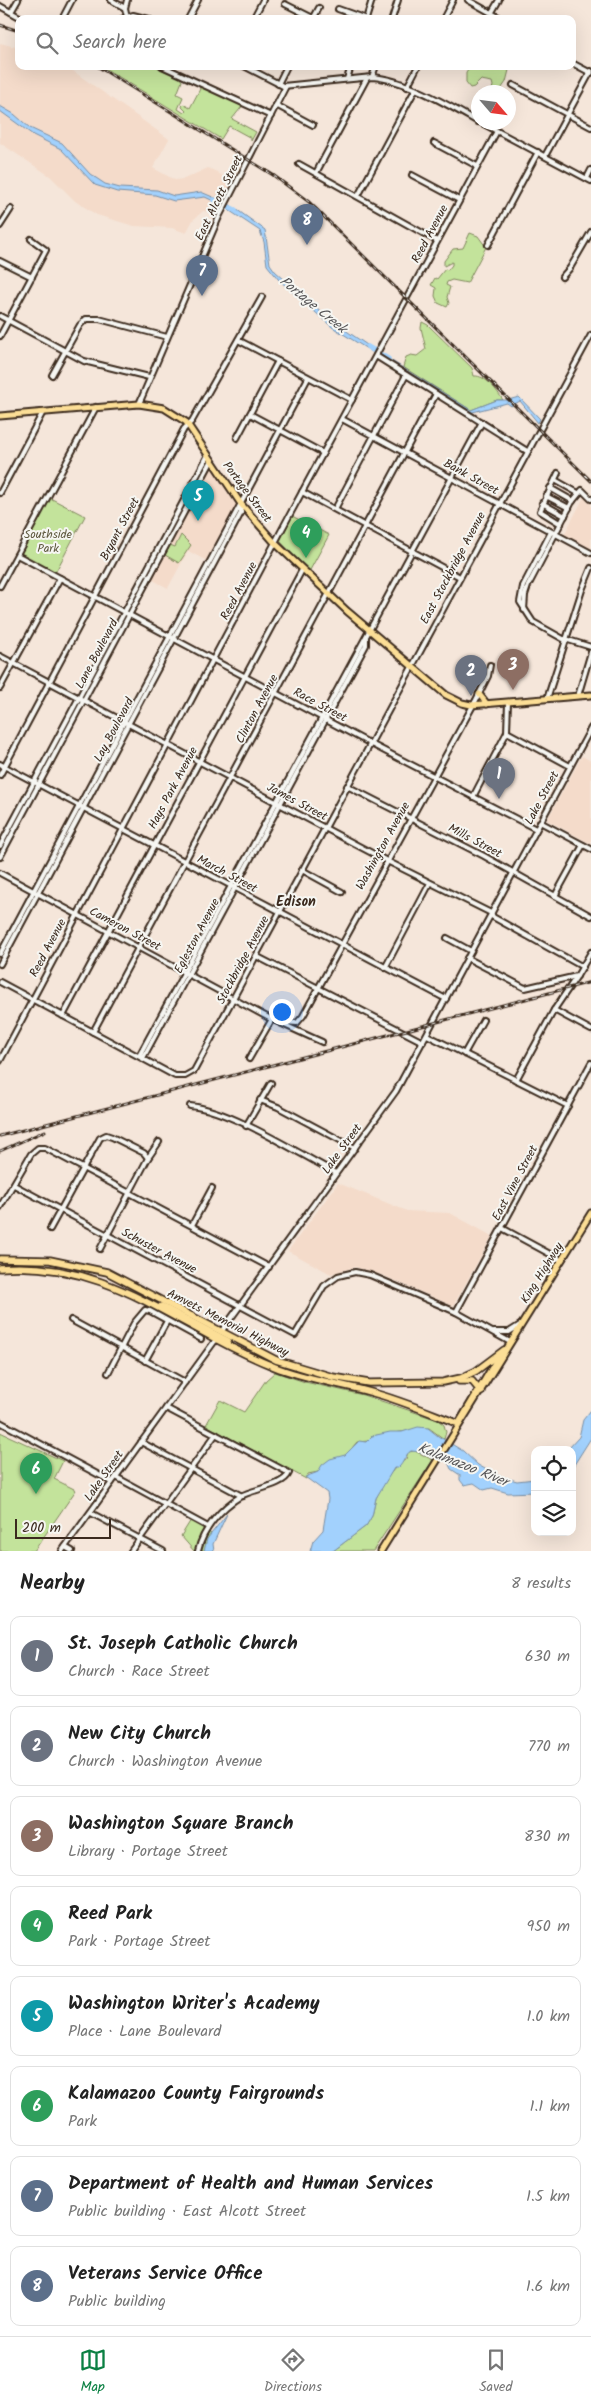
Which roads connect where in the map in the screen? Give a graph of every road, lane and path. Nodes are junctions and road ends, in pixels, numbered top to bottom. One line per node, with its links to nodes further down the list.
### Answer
1 (18, 0): 17 (street)
2 (72, 0): 20 (street)
3 (111, 0): 14 (street)
4 (127, 0): 14 (street)
5 (198, 0): 22 (street)
6 (263, 0): 23 (street)
7 (372, 0): 27 (street)
8 (398, 0): 28 (street)
9 (453, 0): 29 (street)
10 (468, 0): 18 (street)
11 (499, 0): 18 (street)
12 (285, 4): 24 (street)
13 (0, 6): 17 (street)
14 (125, 8): 21 (street)
15 (319, 8): 25 (street)
16 (338, 9): 26 (street)
17 (11, 12): 19 (street)
18 (492, 12): 30 (street)
19 (16, 15)
20 (64, 15)
21 (127, 15)
22 (190, 15)
23 (254, 15)
24 (307, 15)
25 (315, 15)
26 (355, 15)
27 (367, 15)
28 (393, 15)
29 (445, 15)
30 (496, 15)
31 (576, 65): 38 (street)
32 (171, 70): 48 (street)
33 (252, 70): 41 (street)
34 (285, 70): 41 (street)
35 (350, 70): 40 (street)
36 (374, 70): 39 (street)
37 (416, 70): 43 (street)
38 (591, 72): 47 (street)
39 (370, 77): 40 (street); 43 (street); 59 (street)
40 (347, 79): 42 (street)
41 (278, 84): 42 (street)
42 (286, 86): 46 (street, East Alcott Street)
43 (407, 87): 45 (street)
44 (516, 87): 47 (street)
45 (415, 90): 49 (street); 62 (street)
46 (276, 105): 48 (street, East Alcott Street); 50 (street)
47 (567, 114): 51 (street); 55 (street)
48 (271, 116): 78 (street, East Alcott Street)
49 (471, 118)
50 (313, 124)
51 (591, 127)
52 (497, 131): 54 (street); 57 (street, Reed Avenue)
53 (434, 143): 57 (street)
54 (538, 152): 55 (street); 69 (street)
55 (545, 156): 61 (street)
56 (299, 164): 59 (street)
57 (477, 166): 63 (street, Reed Avenue)
58 (591, 170): 61 (street)
59 (316, 174): 62 (street)
60 (412, 175): 63 (street)
61 (589, 180)
62 (358, 196): 68 (street)
63 (459, 200): 68 (street, Reed Avenue)
64 (11, 209): 65 (street)
65 (0, 226)
66 (591, 232): 72 (street)
67 (31, 239): 71 (street)
68 (437, 241): 81 (street, Reed Avenue)
69 (488, 245)
70 (0, 261): 71 (street)
71 (32, 277): 75 (street)
72 (562, 277)
73 (262, 297): 79 (street, Bryant Street)
74 (0, 316): 75 (street)
75 (9, 320): 77 (street); 80 (street)
76 (591, 335): 100 (street, East Stockbridge Avenue)
77 (0, 336)
78 (167, 337): 80 (street); 85 (street, East Alcott Street)
79 (238, 340): 82 (street); 96 (street, Bryant Street)
80 (66, 352): 84 (street); 85 (street)
81 (377, 354): 83 (street); 88 (street, Reed Avenue)
82 (278, 361): 86 (street); 92 (street)
83 (406, 375): 87 (street); 98 (street)
84 (52, 376)
85 (149, 377): 89 (street, East Alcott Street)
86 (308, 378): 88 (street); 97 (street, Lay Boulevard)
87 (436, 394): 95 (street); 101 (street, Clinton Avenue)
88 (352, 400): 94 (street, Reed Avenue)
89 (139, 404): 90 (main road, Portage Street); 96 (main road, Portage Street)
90 (96, 407): 91 (main road, Portage Street); 128 (street)
91 (43, 412): 93 (main road, Portage Street); 109 (street)
92 (250, 414): 97 (street); 99 (street)
93 (0, 416)
94 (342, 419): 98 (street, Bank Street); 102 (street, Reed Avenue)
95 (482, 422): 100 (street); 105 (street, Egleston Avenue)
96 (189, 425): 103 (main road, Portage Street); 136 (street, Bryant Street)
97 (280, 431): 102 (street); 115 (street, Lay Boulevard)
98 (374, 436): 101 (street, Bank Street); 118 (street)
99 (237, 438)
100 (527, 451): 116 (street, East Stockbridge Avenue)
101 (405, 453): 105 (street, Bank Street); 121 (street, Clinton Avenue)
102 (323, 454): 108 (street, Reed Avenue)
103 (210, 458): 115 (main road, Portage Street); 137 (street, Lane Boulevard)
104 (558, 473): 106 (street)
105 (452, 478): 116 (street, Bank Street); 125 (street, Egleston Avenue)
106 (554, 480): 107 (street); 110 (street)
107 (550, 488): 111 (street); 113 (street)
108 (302, 492): 118 (street); 123 (street, Reed Avenue)
109 (0, 493)
110 (578, 493): 112 (street); 113 (street)
111 (546, 496): 114 (street); 117 (street)
112 (591, 499)
113 (573, 500): 117 (street)
114 (542, 503): 119 (street); 120 (street)
115 (242, 504): 123 (main road, Portage Street); 124 (street, Lay Boulevard); 127 (street, Lay Boulevard)
116 (499, 504): 122 (street, Bank Street); 131 (street, East Stockbridge Avenue)
117 (569, 508): 119 (street)
118 (335, 509): 121 (street)
119 (565, 516): 120 (street)
120 (561, 524): 122 (street)
121 (366, 526): 125 (street); 135 (street, Clinton Avenue)
122 (554, 533): 126 (street, Bank Street); 140 (street)
123 (275, 543): 130 (main road, Portage Street); 144 (street, Reed Avenue)
124 (215, 551): 127 (street); 134 (street, Lay Boulevard)
125 (412, 552): 131 (street); 138 (street, Egleston Avenue)
126 (591, 553)
127 (219, 554): 134 (street, Lay Boulevard)
128 (17, 555): 132 (street, Race Street); 133 (street)
129 (591, 568): 140 (street)
130 (302, 570): 135 (main road, Portage Street); 148 (street, Hays Park Avenue)
131 (460, 577): 147 (street, East Stockbridge Avenue)
132 (60, 578): 136 (street, Race Street); 145 (street)
133 (0, 586)
134 (194, 596): 139 (street, Lay Boulevard)
135 (329, 596): 138 (main road, Portage Street); 151 (street, Clinton Avenue)
136 (95, 597): 137 (street, Race Street); 149 (street, Bryant Street)
137 (127, 614): 139 (street, Race Street); 155 (street, Lane Boulevard)
138 (370, 630): 147 (main road, Portage Street); 160 (street, Egleston Avenue)
139 (172, 638): 144 (street, Race Street); 161 (street, Lay Boulevard)
140 (565, 639): 141 (street); 156 (street)
141 (591, 647)
142 (591, 652): 153 (street)
143 (0, 656): 145 (street, James Street)
144 (214, 659): 148 (street, Race Street); 164 (street, Reed Avenue)
145 (14, 663): 149 (street, James Street); 150 (street)
146 (490, 665): 152 (street, Washington Avenue)
147 (412, 667): 159 (main road, Portage Street); 165 (street, Stockbridge Avenue)
148 (245, 676): 151 (street, Race Street); 166 (street, Hays Park Avenue)
149 (50, 682): 155 (street, James Street); 167 (street, Bryant Street)
150 (0, 688)
151 (276, 693): 160 (street, Race Street); 171 (street, Clinton Avenue)
152 (479, 694): 158 (main road); 159 (street, Washington Avenue)
153 (578, 696): 154 (main road, Portage Street); 156 (main road, Portage Street)
154 (591, 696)
155 (81, 699): 161 (street, James Street); 172 (street, Lane Boulevard)
156 (546, 699): 157 (main road, Portage Street)
157 (508, 702): 158 (main road, Portage Street); 163 (street)
158 (487, 704): 159 (main road, Portage Street)
159 (471, 705): 170 (street, Washington Avenue)
160 (323, 718): 165 (street, Race Street); 175 (street, Egleston Avenue)
161 (126, 722): 164 (street, James Street); 176 (street, Lay Boulevard)
162 (591, 728): 168 (street, Lake Street)
163 (507, 732): 168 (street); 174 (street)
164 (168, 744): 166 (street, James Street); 182 (street, Reed Avenue)
165 (370, 744): 170 (street, Race Street); 173 (street, Stockbridge Avenue)
166 (199, 761): 171 (street, James Street); 186 (street, Hays Park Avenue)
167 (2, 766): 169 (street, Bryant Street); 172 (street, March Street)
168 (570, 766): 178 (street, Lake Street)
169 (0, 775)
170 (433, 776): 174 (street, Race Street); 177 (street, Washington Avenue)
171 (231, 778): 175 (street, James Street); 190 (street, Clinton Avenue)
172 (36, 784): 176 (street, March Street); 179 (street, Lane Boulevard); 181 (street, Lane Boulevard)
173 (347, 786): 177 (street, Mills Street); 180 (street, Stockbridge Avenue)
174 (473, 797): 183 (street, Race Street)
175 (278, 803): 180 (street, James Street); 195 (street, Egleston Avenue)
176 (81, 807): 182 (street, March Street); 197 (street, Lay Boulevard)
177 (410, 818): 189 (street, Washington Avenue); 192 (street, Mills Street)
178 (540, 822): 183 (street, Lake Street); 184 (street)
179 (10, 826): 181 (street); 185 (street, Lane Boulevard)
180 (325, 828): 189 (street, James Street); 191 (street, Stockbridge Avenue)
181 (15, 829): 188 (street, Lane Boulevard)
182 (123, 829): 186 (street, March Street); 201 (street, Reed Avenue)
183 (536, 829): 192 (street, Lake Street)
184 (583, 845): 187 (street); 198 (street)
185 (0, 846)
186 (154, 846): 190 (street, March Street); 203 (street, Hays Park Avenue)
187 (591, 849)
188 (0, 857)
189 (387, 861): 194 (street, James Street); 206 (street, Washington Avenue)
190 (185, 863): 195 (street, March Street); 207 (street, Clinton Avenue)
191 (302, 870): 196 (street); 199 (street, Stockbridge Avenue)
192 (513, 873): 198 (street, Mills Street); 200 (street, Lake Street)
193 (0, 874): 197 (street, Cameron Street)
194 (430, 883): 200 (street, James Street); 215 (street)
195 (232, 888): 199 (street, March Street); 216 (street, Egleston Avenue)
196 (342, 892)
197 (36, 893): 201 (street, Cameron Street); 204 (street, Lay Boulevard)
198 (555, 896): 202 (street, Mills Street)
199 (279, 913): 206 (street, March Street); 211 (street, Stockbridge Avenue)
200 (491, 914): 208 (street, Lake Street); 214 (street, James Street)
201 (77, 915): 203 (street, Cameron Street); 222 (street, Reed Avenue)
202 (591, 916)
203 (108, 931): 207 (street, Cameron Street); 224 (street, Hays Park Avenue)
204 (13, 936): 210 (street, Lay Boulevard); 213 (street, Lay Boulevard)
205 (447, 938): 208 (street)
206 (341, 945): 215 (street, March Street); 219 (street, Washington Avenue)
207 (139, 948): 216 (street, Cameron Street); 229 (street, Clinton Avenue)
208 (471, 951): 212 (street, Lake Street)
209 (591, 952): 214 (street)
210 (0, 954)
211 (256, 956): 219 (street); 220 (street, Stockbridge Avenue)
212 (467, 958): 217 (street); 221 (street, Lake Street)
213 (0, 964)
214 (584, 966): 217 (street)
215 (385, 968): 221 (street, March Street)
216 (186, 973): 220 (street, Cameron Street); 235 (street, Egleston Avenue)
217 (578, 976): 223 (street)
218 (0, 982): 222 (street)
219 (318, 988): 227 (street, Washington Avenue); 232 (street)
220 (233, 998): 225 (street, Cameron Street); 235 (street, Stockbridge Avenue)
221 (446, 999): 230 (street, Lake Street)
222 (32, 1000): 224 (street); 234 (street, Reed Avenue)
223 (554, 1010): 228 (street); 239 (street)
224 (63, 1016): 229 (street)
225 (272, 1019): 227 (street, Cameron Street); 236 (street)
226 (483, 1020): 233 (street)
227 (284, 1022): 231 (street, Cameron Street)
228 (591, 1030)
229 (93, 1032): 235 (street)
230 (427, 1035): 232 (street, Lake Street); 233 (street)
231 (322, 1042)
232 (423, 1042): 246 (street, Lake Street)
233 (464, 1054): 239 (street)
234 (1, 1055): 237 (street, Reed Avenue)
235 (141, 1057)
236 (250, 1059)
237 (0, 1061)
238 (591, 1063): 243 (street, East Vine Street)
239 (516, 1080): 243 (street)
240 (270, 1083): 241 (street)
241 (260, 1100): 244 (street); 246 (street)
242 (190, 1106): 244 (street)
243 (568, 1106): 257 (street, East Vine Street)
244 (246, 1126): 249 (street)
245 (159, 1142): 247 (street)
246 (355, 1148): 249 (street, Lake Street)
247 (148, 1158): 248 (street); 252 (street)
248 (83, 1167): 250 (street); 252 (street); 254 (street)
249 (336, 1173): 263 (street, Lake Street)
250 (14, 1185): 253 (street); 254 (street, Schuster Avenue)
251 (212, 1188): 256 (street)
252 (130, 1193): 256 (street); 259 (street)
253 (0, 1207)
254 (61, 1210): 258 (street); 259 (street, Schuster Avenue)
255 (591, 1213): 262 (main road, King Highway)
256 (192, 1225): 263 (street)
257 (502, 1228): 262 (street); 266 (street, East Vine Street)
258 (50, 1229)
259 (108, 1235): 260 (street); 265 (street, Schuster Avenue)
260 (100, 1249)
261 (0, 1259): 271 (highway, Amvets Memorial Highway)
262 (561, 1260): 269 (main road, King Highway)
263 (269, 1267): 265 (street, Lake Street)
264 (0, 1268): 271 (highway, Amvets Memorial Highway)
265 (241, 1306): 266 (street, Schuster Avenue); 271 (street, Lake Street)
266 (456, 1312): 270 (street)
267 (72, 1320): 274 (street)
268 (167, 1321): 272 (street); 274 (street); 276 (street)
269 (522, 1324): 270 (street); 273 (main road, King Highway)
270 (492, 1332): 273 (street)
271 (219, 1335): 278 (street, Lake Street); 279 (highway, Amvets Memorial Highway); 283 (highway, Amvets Memorial Highway)
272 (201, 1340)
273 (510, 1342): 275 (main road, King Highway); 280 (main road, King Highway)
274 (120, 1348): 276 (street); 277 (street)
275 (504, 1350): 279 (highway, Amvets Memorial Highway); 280 (main road, King Highway)
276 (145, 1361): 278 (street)
277 (108, 1373)
278 (185, 1382): 281 (street, Lake Street)
279 (443, 1382): 280 (highway)
280 (480, 1390): 283 (main road, King Highway)
281 (166, 1408): 284 (street); 285 (street, Lake Street)
282 (0, 1422): 288 (street)
283 (459, 1424): 299 (main road, King Highway)
284 (216, 1434): 286 (street); 289 (street)
285 (141, 1442): 286 (street); 287 (street, Lake Street)
286 (191, 1469): 289 (street); 290 (street)
287 (116, 1477): 288 (street, Lake Street); 290 (street)
288 (112, 1482): 291 (street, Lake Street)
289 (242, 1496): 292 (street)
290 (165, 1504): 292 (street); 293 (street)
291 (90, 1513): 293 (street); 294 (street, Lake Street)
292 (208, 1527): 298 (street)
293 (140, 1539): 296 (street); 297 (street)
294 (63, 1549): 295 (street)
295 (72, 1551)
296 (131, 1551)
297 (163, 1551)
298 (198, 1551)
299 (381, 1551)

